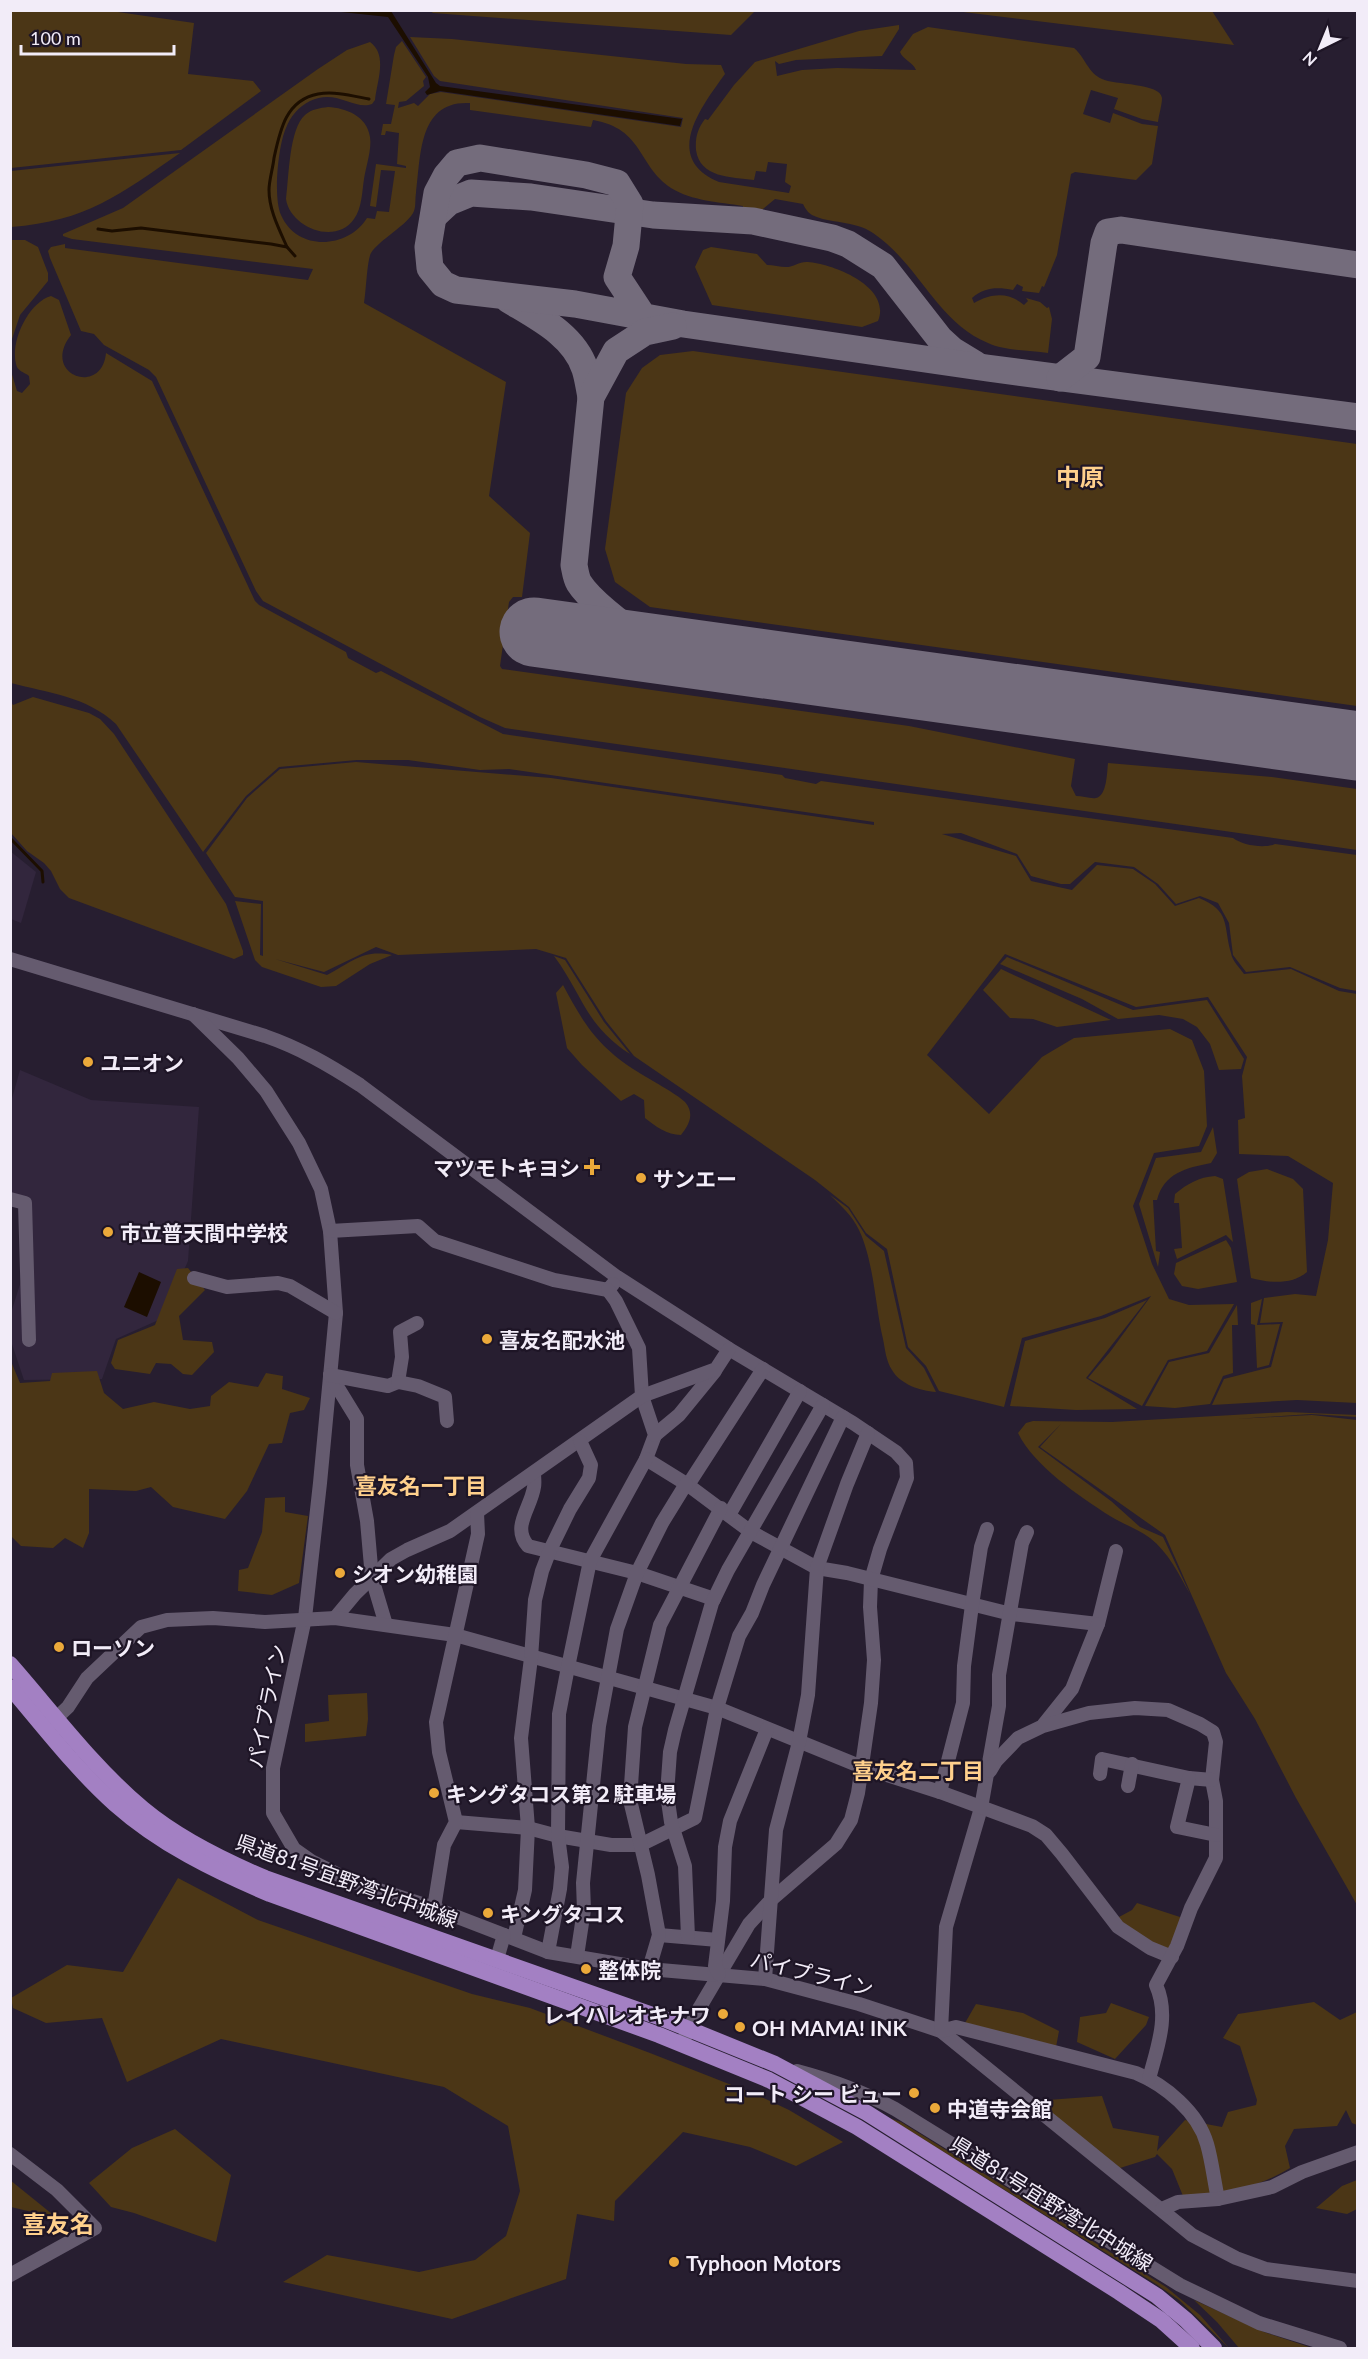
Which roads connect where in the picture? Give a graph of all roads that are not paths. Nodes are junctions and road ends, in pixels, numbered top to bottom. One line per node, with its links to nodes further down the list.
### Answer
1 (10, 959): 2 (street)
2 (193, 1014): 4 (street, パイプライン); 5 (street)
3 (10, 1199): 10 (street)
4 (330, 1231): 7 (street); 8 (street, パイプライン)
5 (617, 1277): 7 (street); 11 (street)
6 (194, 1278): 8 (street)
7 (608, 1290): 17 (street)
8 (336, 1313): 14 (street, パイプライン)
9 (417, 1323): 15 (street)
10 (29, 1340)
11 (729, 1349): 12 (street); 13 (street)
12 (716, 1369): 17 (street); 22 (street)
13 (763, 1369): 16 (street); 26 (street)
14 (330, 1375): 15 (street); 38 (street); 44 (street, パイプライン)
15 (398, 1382): 20 (street)
16 (800, 1391): 18 (street); 27 (street)
17 (642, 1396): 22 (street); 23 (street)
18 (823, 1405): 19 (street); 30 (street)
19 (843, 1417): 21 (street); 33 (street)
20 (447, 1421)
21 (868, 1433): 36 (street); 39 (street)
22 (655, 1435): 24 (street)
23 (580, 1441): 25 (street); 32 (street)
24 (646, 1459): 26 (street); 35 (street)
25 (534, 1473): 28 (street); 32 (street)
26 (687, 1485): 27 (street); 37 (street)
27 (725, 1512): 30 (street); 40 (street)
28 (477, 1513): 38 (street); 48 (street)
29 (987, 1528): 42 (street)
30 (751, 1532): 33 (street); 41 (street)
31 (1027, 1532): 43 (street)
32 (550, 1550): 35 (street); 49 (street)
33 (781, 1550): 36 (street); 56 (street)
34 (1116, 1551): 46 (street)
35 (590, 1560): 37 (street); 51 (street)
36 (817, 1568): 39 (street); 60 (street)
37 (637, 1573): 40 (street); 52 (street)
38 (372, 1578): 45 (street); 47 (street)
39 (871, 1580): 42 (street); 62 (street)
40 (678, 1585): 41 (street); 54 (street)
41 (714, 1599): 55 (street)
42 (972, 1605): 43 (street); 68 (street)
43 (1011, 1614): 46 (street); 64 (street)
44 (304, 1618): 45 (street); 57 (street); 78 (street, パイプライン)
45 (335, 1618): 47 (street)
46 (1098, 1624): 58 (street)
47 (386, 1625): 48 (street)
48 (455, 1635): 49 (street); 70 (street)
49 (531, 1658): 51 (street); 71 (street)
50 (10, 1664): 57 (main road, 県道81号宜野湾北中城線)
51 (568, 1667): 52 (street); 74 (street)
52 (607, 1677): 54 (street); 75 (street)
53 (10, 1687): 57 (main road, 県道81号宜野湾北中城線)
54 (646, 1687): 55 (street); 76 (street)
55 (685, 1700): 56 (street); 72 (street)
56 (717, 1708): 59 (street); 72 (street)
57 (51, 1723): 86 (main road, 県道81号宜野湾北中城線); 91 (main road, 県道81号宜野湾北中城線)
58 (1043, 1726): 64 (street); 66 (street)
59 (768, 1729): 60 (street); 82 (street)
60 (799, 1742): 62 (street); 77 (street)
61 (1132, 1764): 63 (street); 65 (street); 67 (street)
62 (862, 1767): 68 (street); 77 (street)
63 (1100, 1774)
64 (985, 1778): 69 (street)
65 (1189, 1778): 66 (street); 73 (street)
66 (1212, 1780): 73 (street)
67 (1128, 1786)
68 (940, 1792): 69 (street)
69 (981, 1808): 85 (street); 90 (street)
70 (456, 1822): 71 (street); 78 (street)
71 (528, 1828): 74 (street); 80 (street)
72 (674, 1828): 76 (street); 81 (street)
73 (1216, 1835): 85 (street)
74 (558, 1836): 75 (street); 83 (street)
75 (588, 1840): 76 (street); 84 (street)
76 (639, 1845): 79 (street)
77 (772, 1899): 88 (street); 89 (street)
78 (434, 1908): 80 (street, パイプライン)
79 (659, 1935): 81 (street); 87 (street)
80 (509, 1937): 83 (street, パイプライン); 86 (street)
81 (687, 1937): 82 (street)
82 (718, 1940): 88 (street)
83 (548, 1952): 84 (street, パイプライン)
84 (577, 1956): 87 (street, パイプライン)
85 (1172, 1957): 93 (street)
86 (497, 1959): 91 (main road, 県道81号宜野湾北中城線)
87 (649, 1969): 88 (street, パイプライン)
88 (719, 1974): 89 (street, パイプライン); 91 (street)
89 (765, 1979): 90 (street, パイプライン)
90 (941, 2031): 93 (street); 99 (street, パイプライン)
91 (685, 2037): 92 (main road, 県道81号宜野湾北中城線); 95 (main road, 県道81号宜野湾北中城線)
92 (775, 2064): 94 (street); 95 (main road, 県道81号宜野湾北中城線)
93 (1149, 2079): 98 (street)
94 (895, 2109): 95 (street); 104 (street)
95 (862, 2120): 102 (main road, 県道81号宜野湾北中城線); 103 (main road, 県道81号宜野湾北中城線)
96 (1358, 2152): 98 (street)
97 (10, 2154): 100 (street)
98 (1218, 2199): 99 (street)
99 (1162, 2209): 101 (street, パイプライン)
100 (10, 2275)
101 (1358, 2282)
102 (1192, 2349)
103 (1214, 2349)
104 (1340, 2349)

